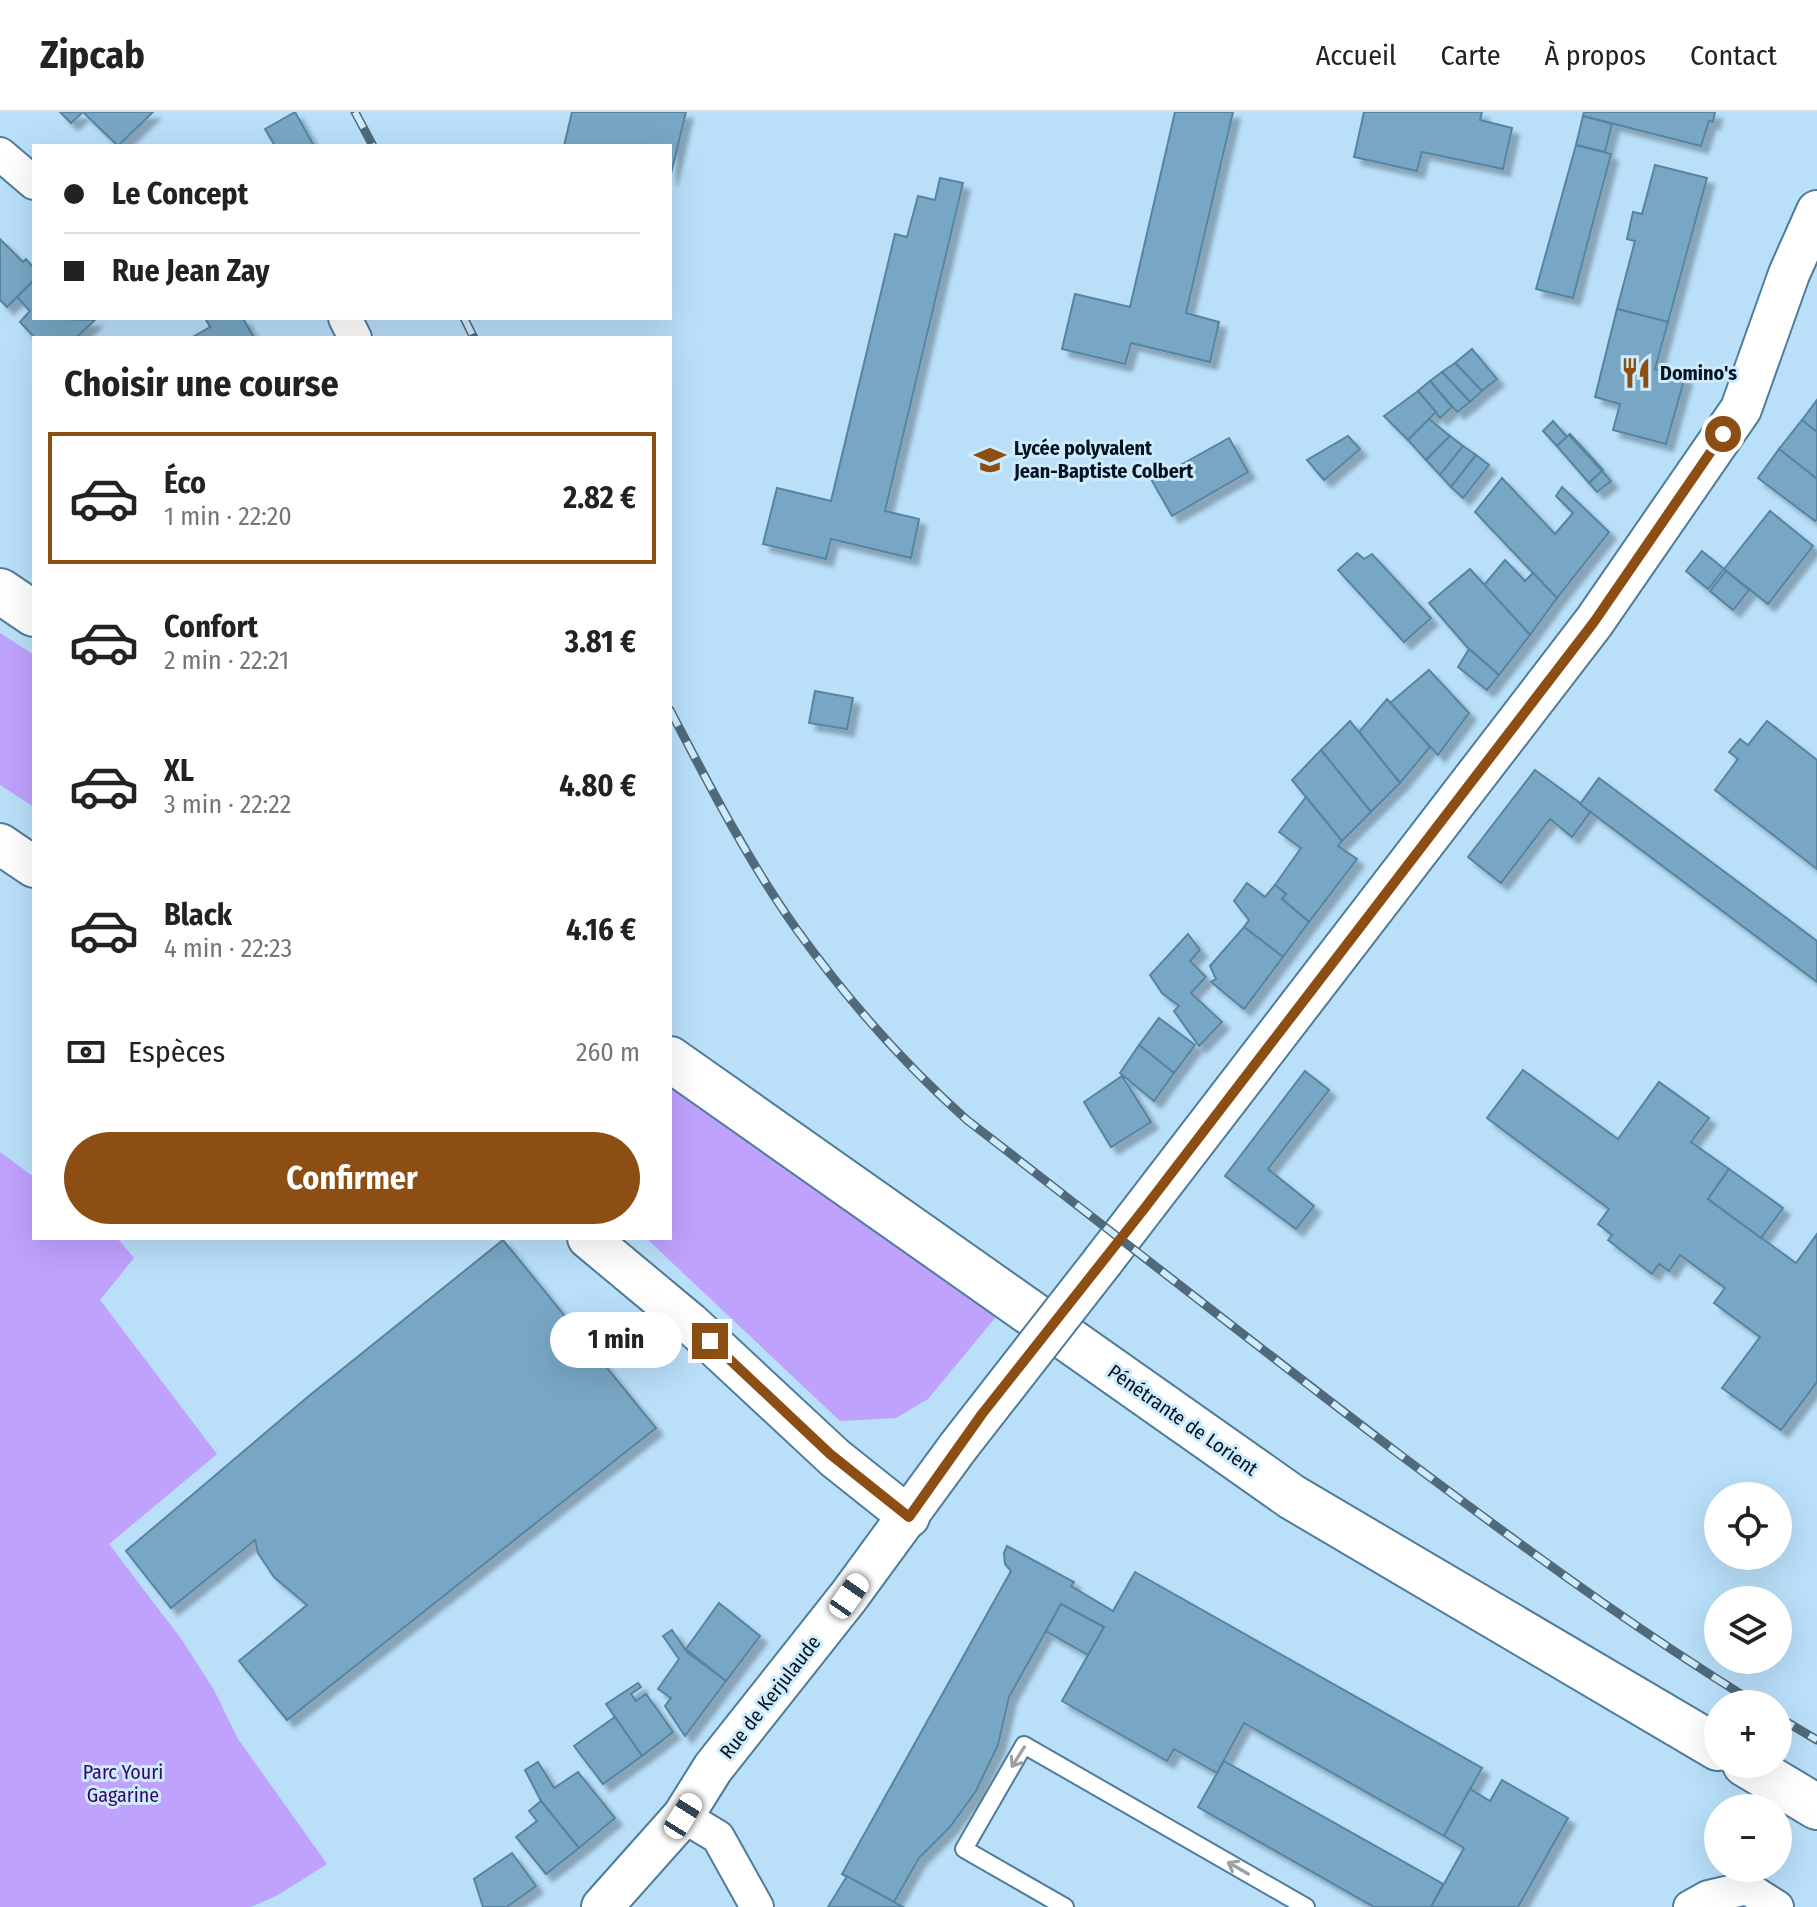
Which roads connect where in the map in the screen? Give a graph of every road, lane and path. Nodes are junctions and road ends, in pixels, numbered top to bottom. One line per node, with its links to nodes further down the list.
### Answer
1 (0, 154): 2 (street)
2 (32, 181)
3 (1817, 211): 4 (street, Rue de Kerjulaude)
4 (1803, 266): 11 (street, Rue de Kerjulaude, bridge)
5 (0, 591): 6 (main road)
6 (32, 613)
7 (0, 844): 8 (street)
8 (32, 866)
9 (672, 1060): 12 (main road, Pénétrante de Lorient)
10 (590, 1240): 11 (street)
11 (909, 1517): 15 (street, Rue de Kerjulaude)
12 (1704, 1740)
13 (1768, 1778): 14 (main road)
14 (1817, 1807)
15 (683, 1816): 16 (street); 17 (street, Rue de Kerjulaude)
16 (756, 1904)
17 (602, 1907)
18 (1065, 1907): 19 (lane, one-way to 18)
19 (1306, 1907)
20 (1690, 1907): 21 (street)
21 (1777, 1907)

